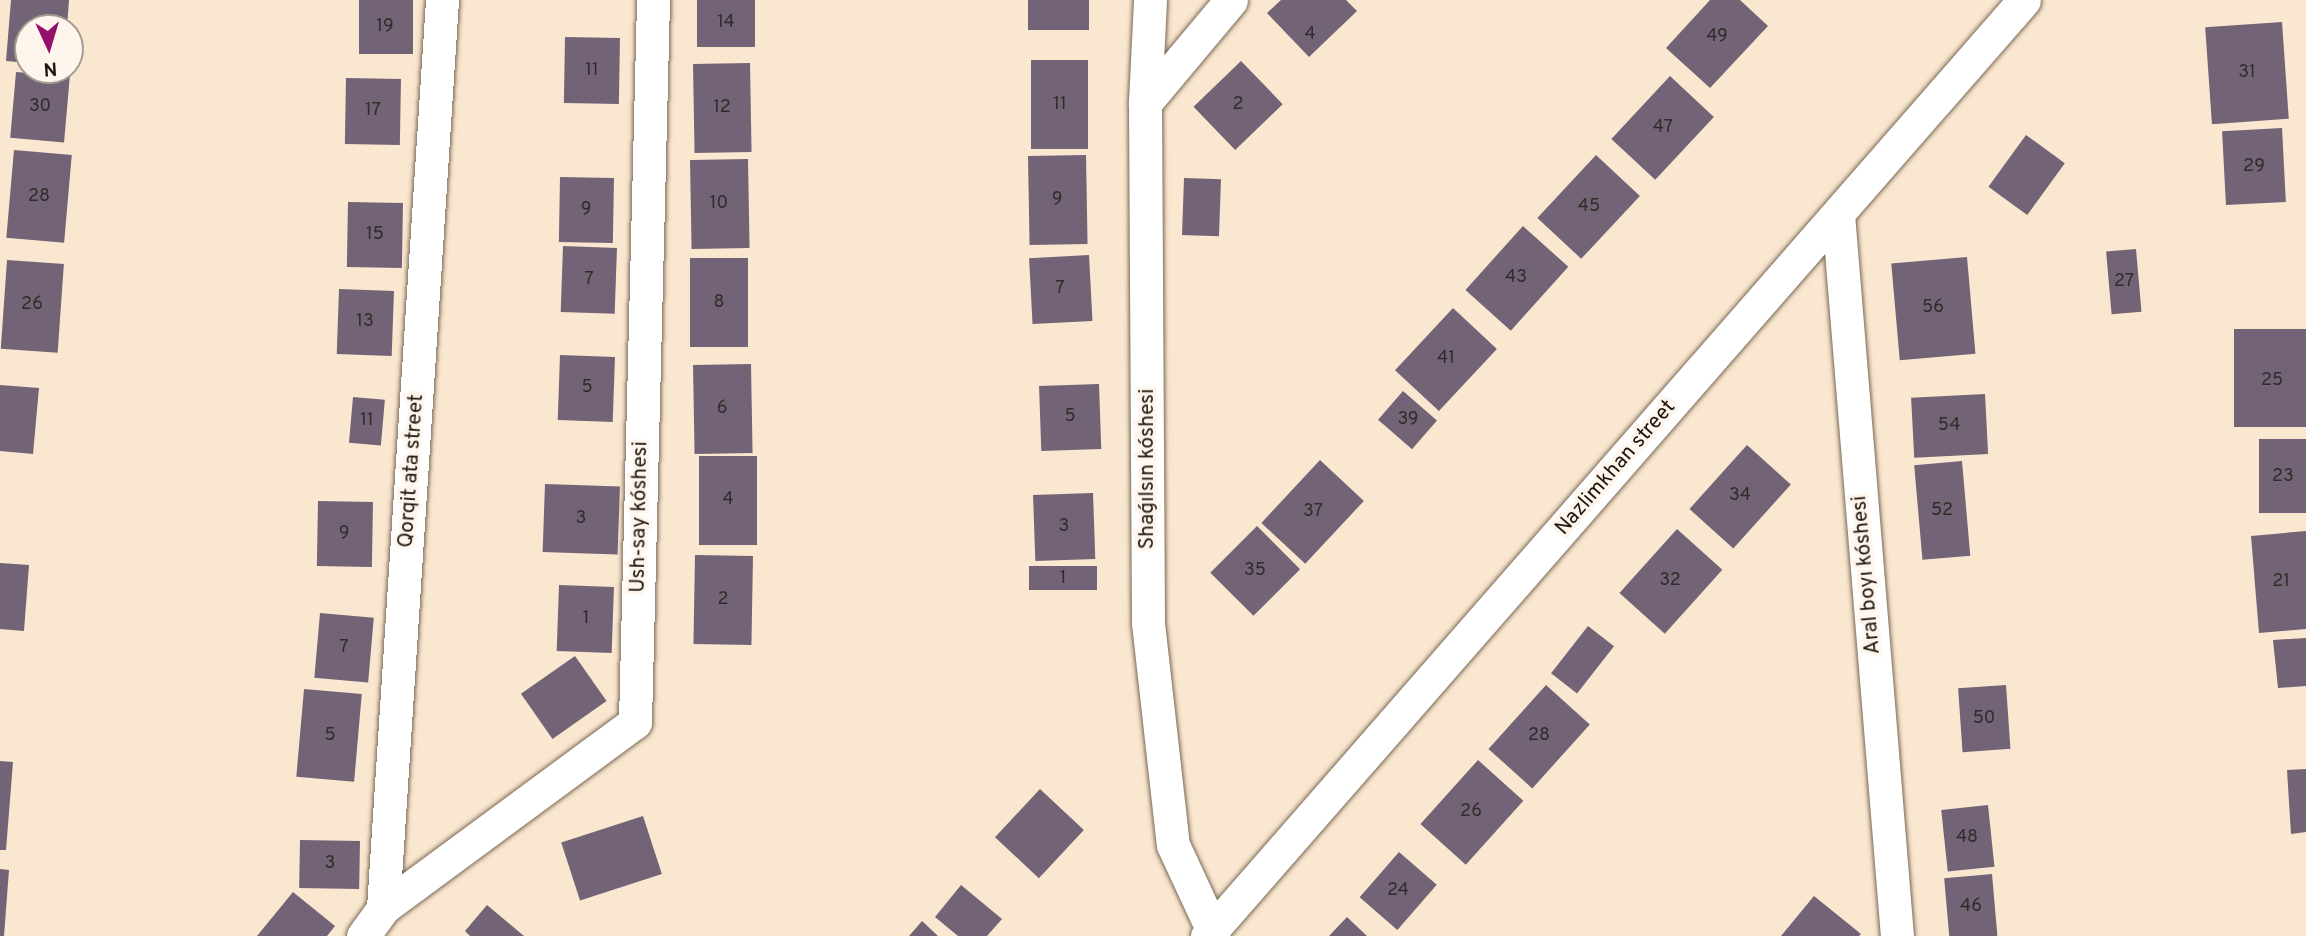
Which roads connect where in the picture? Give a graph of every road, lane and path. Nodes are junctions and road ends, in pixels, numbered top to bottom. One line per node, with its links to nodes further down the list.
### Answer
1 (442, 0): 8 (street, Qorqit ata street)
2 (653, 0): 8 (street, Ush-say kóshesi)
3 (1150, 0): 6 (street, Shaǵılsın kóshesi)
4 (1231, 0): 6 (street)
5 (2024, 0): 7 (street, Nazlimkhan street)
6 (1145, 103): 9 (street, Shaǵılsın kóshesi)
7 (1838, 214): 9 (street, Nazlimkhan street); 11 (street, Aral boyı kóshesi)
8 (383, 908): 10 (street)
9 (1210, 932)
10 (363, 936)
11 (1897, 936)

